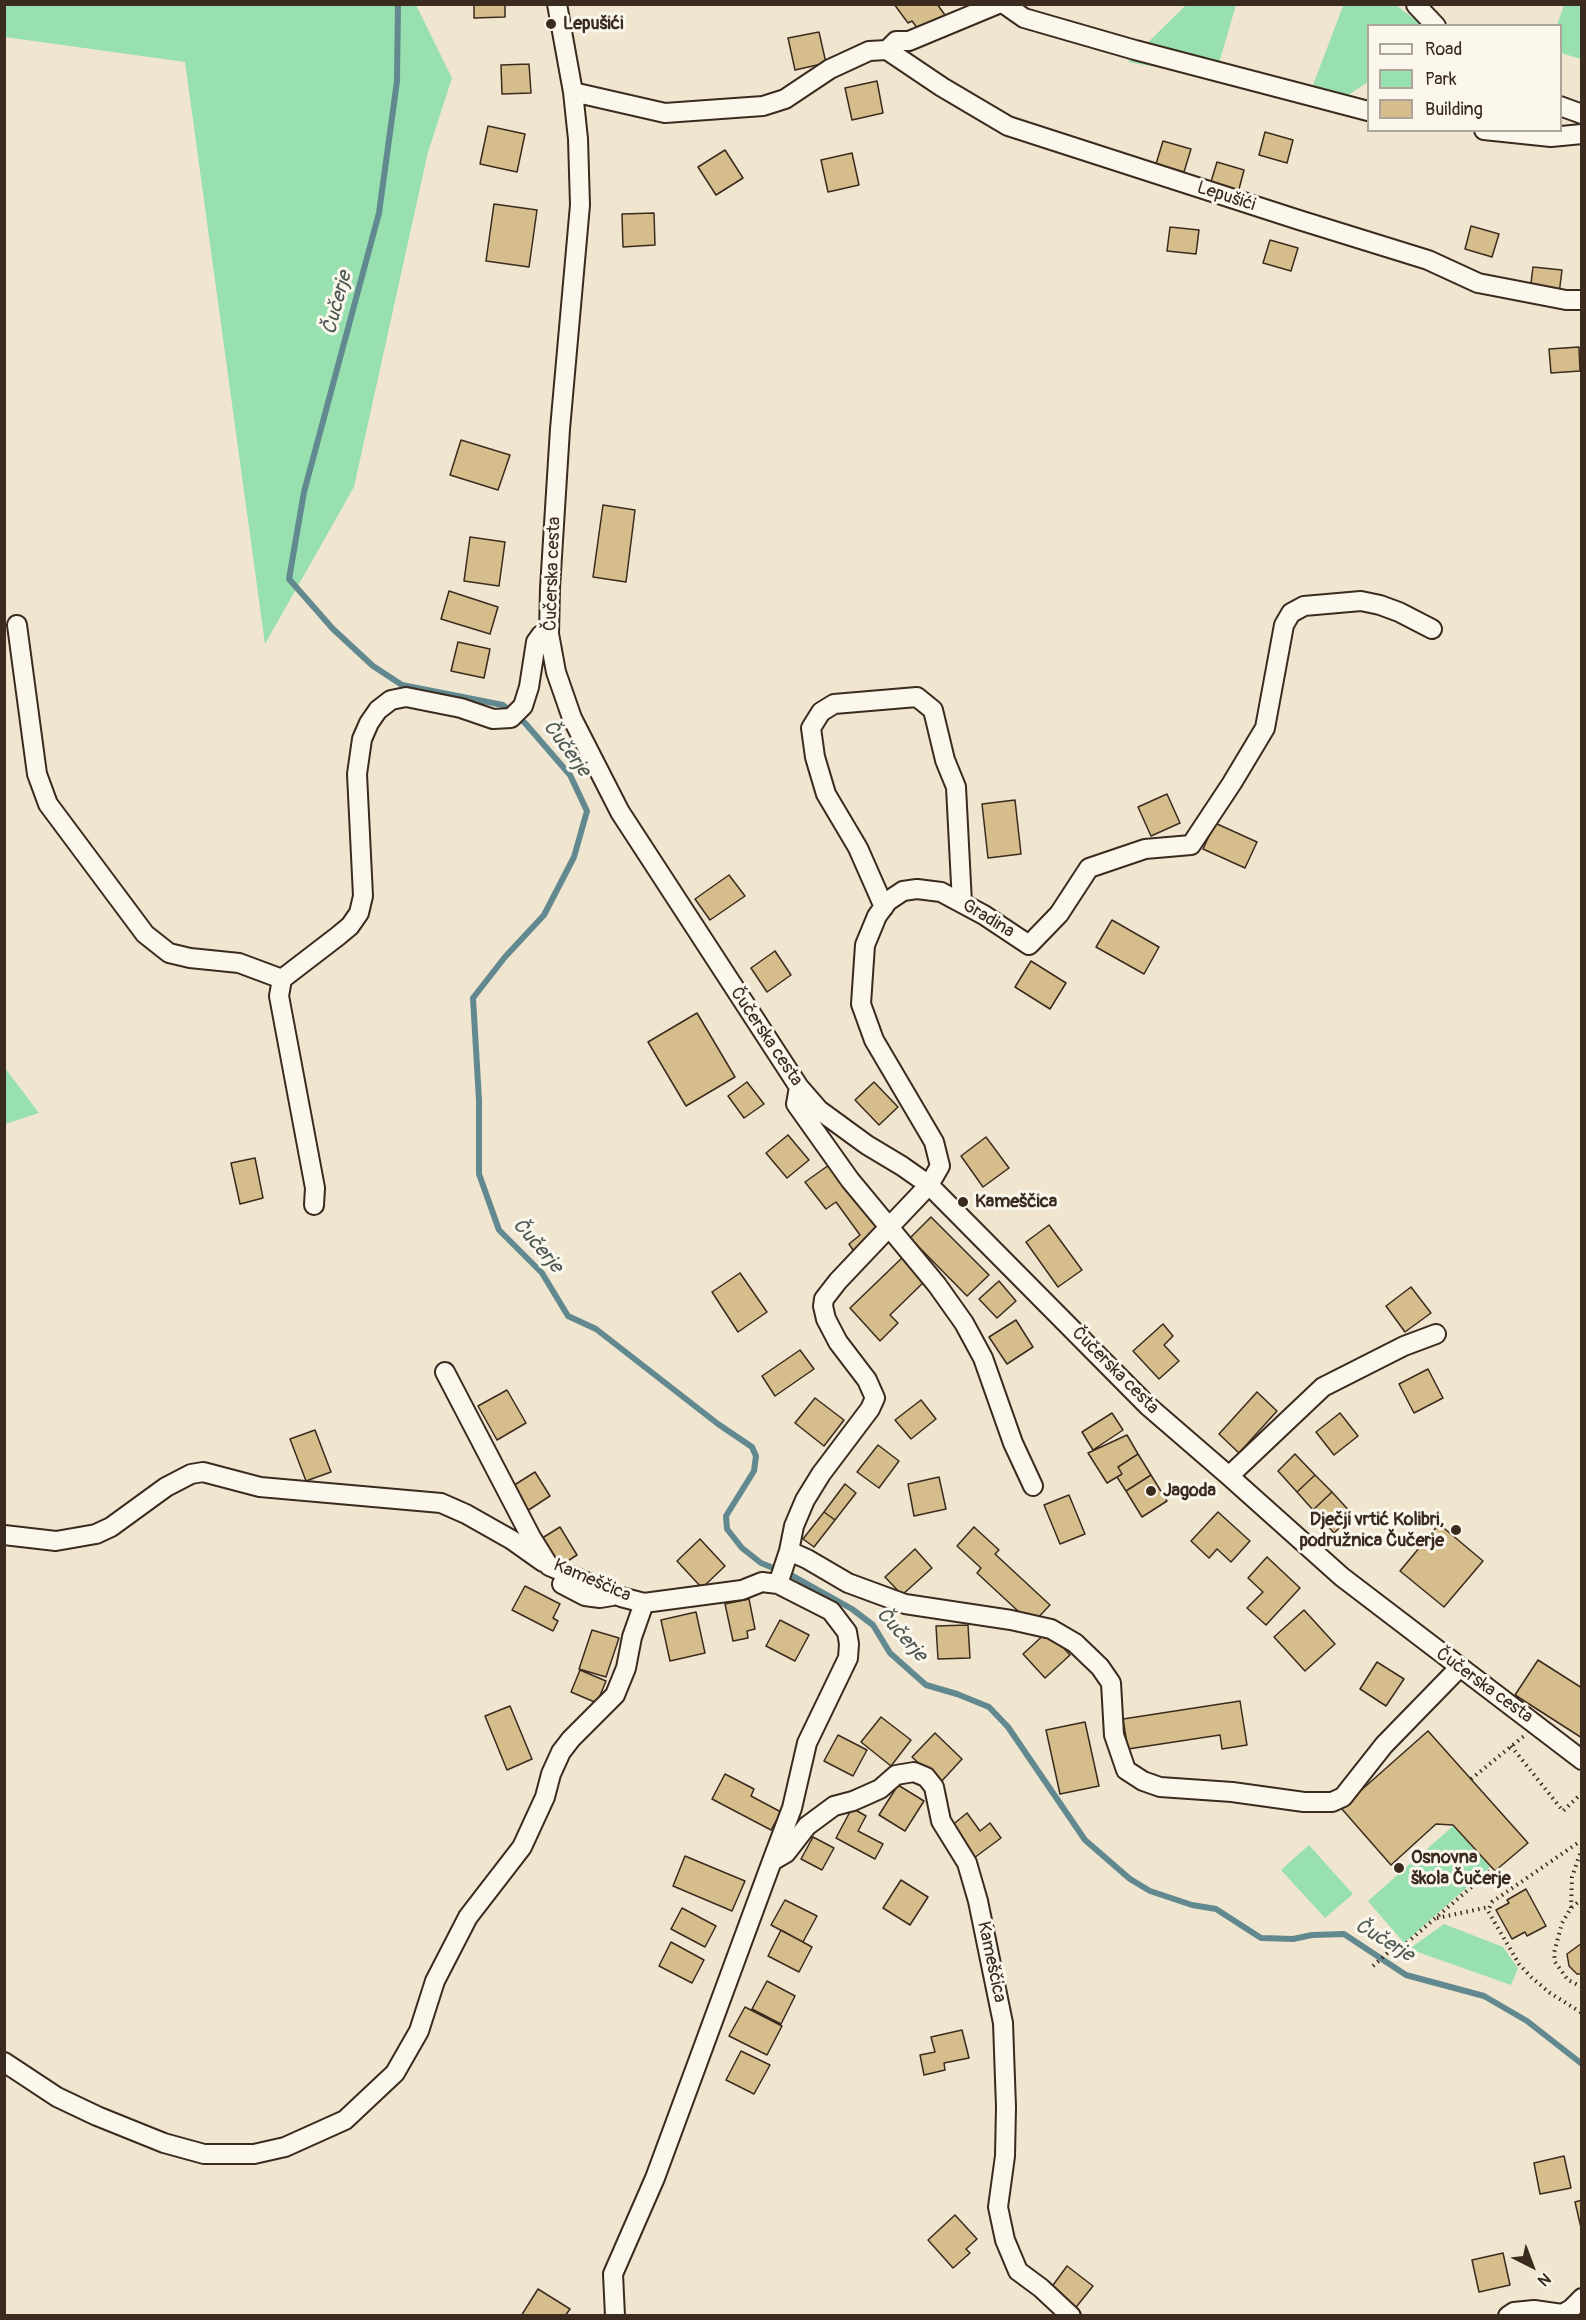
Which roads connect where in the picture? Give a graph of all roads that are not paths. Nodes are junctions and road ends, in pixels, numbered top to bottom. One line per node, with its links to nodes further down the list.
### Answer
1 (557, 4): 7 (street, Čučerska cesta)
2 (998, 4): 6 (street)
3 (1004, 4): 9 (street)
4 (1416, 5): 5 (street)
5 (1434, 24)
6 (886, 50): 7 (street); 13 (street, Lepušići)
7 (573, 92): 16 (street, Čučerska cesta)
8 (1562, 107): 10 (street)
9 (1367, 111)
10 (1581, 114)
11 (1506, 132): 12 (street)
12 (1581, 134)
13 (1581, 300)
14 (17, 625): 19 (street)
15 (1432, 629): 17 (street, Gradina)
16 (549, 630): 19 (street); 20 (street, Čučerska cesta)
17 (962, 903): 18 (street, Gradina); 18 (street)
18 (884, 907): 21 (street, Gradina)
19 (282, 979): 22 (street)
20 (799, 1087): 21 (street, Čučerska cesta); 23 (street)
21 (929, 1185): 23 (street); 26 (street, Čučerska cesta)
22 (314, 1205)
23 (890, 1226): 27 (street); 30 (street)
24 (1436, 1334): 26 (street)
25 (445, 1372): 29 (street, Kameščica)
26 (1229, 1476): 34 (street, Čučerska cesta)
27 (1033, 1486)
28 (4, 1536): 29 (street)
29 (549, 1566): 32 (street, Kameščica)
30 (783, 1570): 33 (street, Kameščica); 34 (street); 36 (street, Kameščica)
31 (562, 1584): 32 (street)
32 (616, 1595): 33 (street, Kameščica)
33 (644, 1603): 37 (street)
34 (1459, 1668): 35 (street, Čučerska cesta)
35 (1581, 1760)
36 (772, 1862): 39 (street, Kameščica); 40 (street, Kameščica)
37 (4, 2062)
38 (1581, 2298): 41 (street)
39 (615, 2316)
40 (1071, 2316)
41 (1508, 2316)

